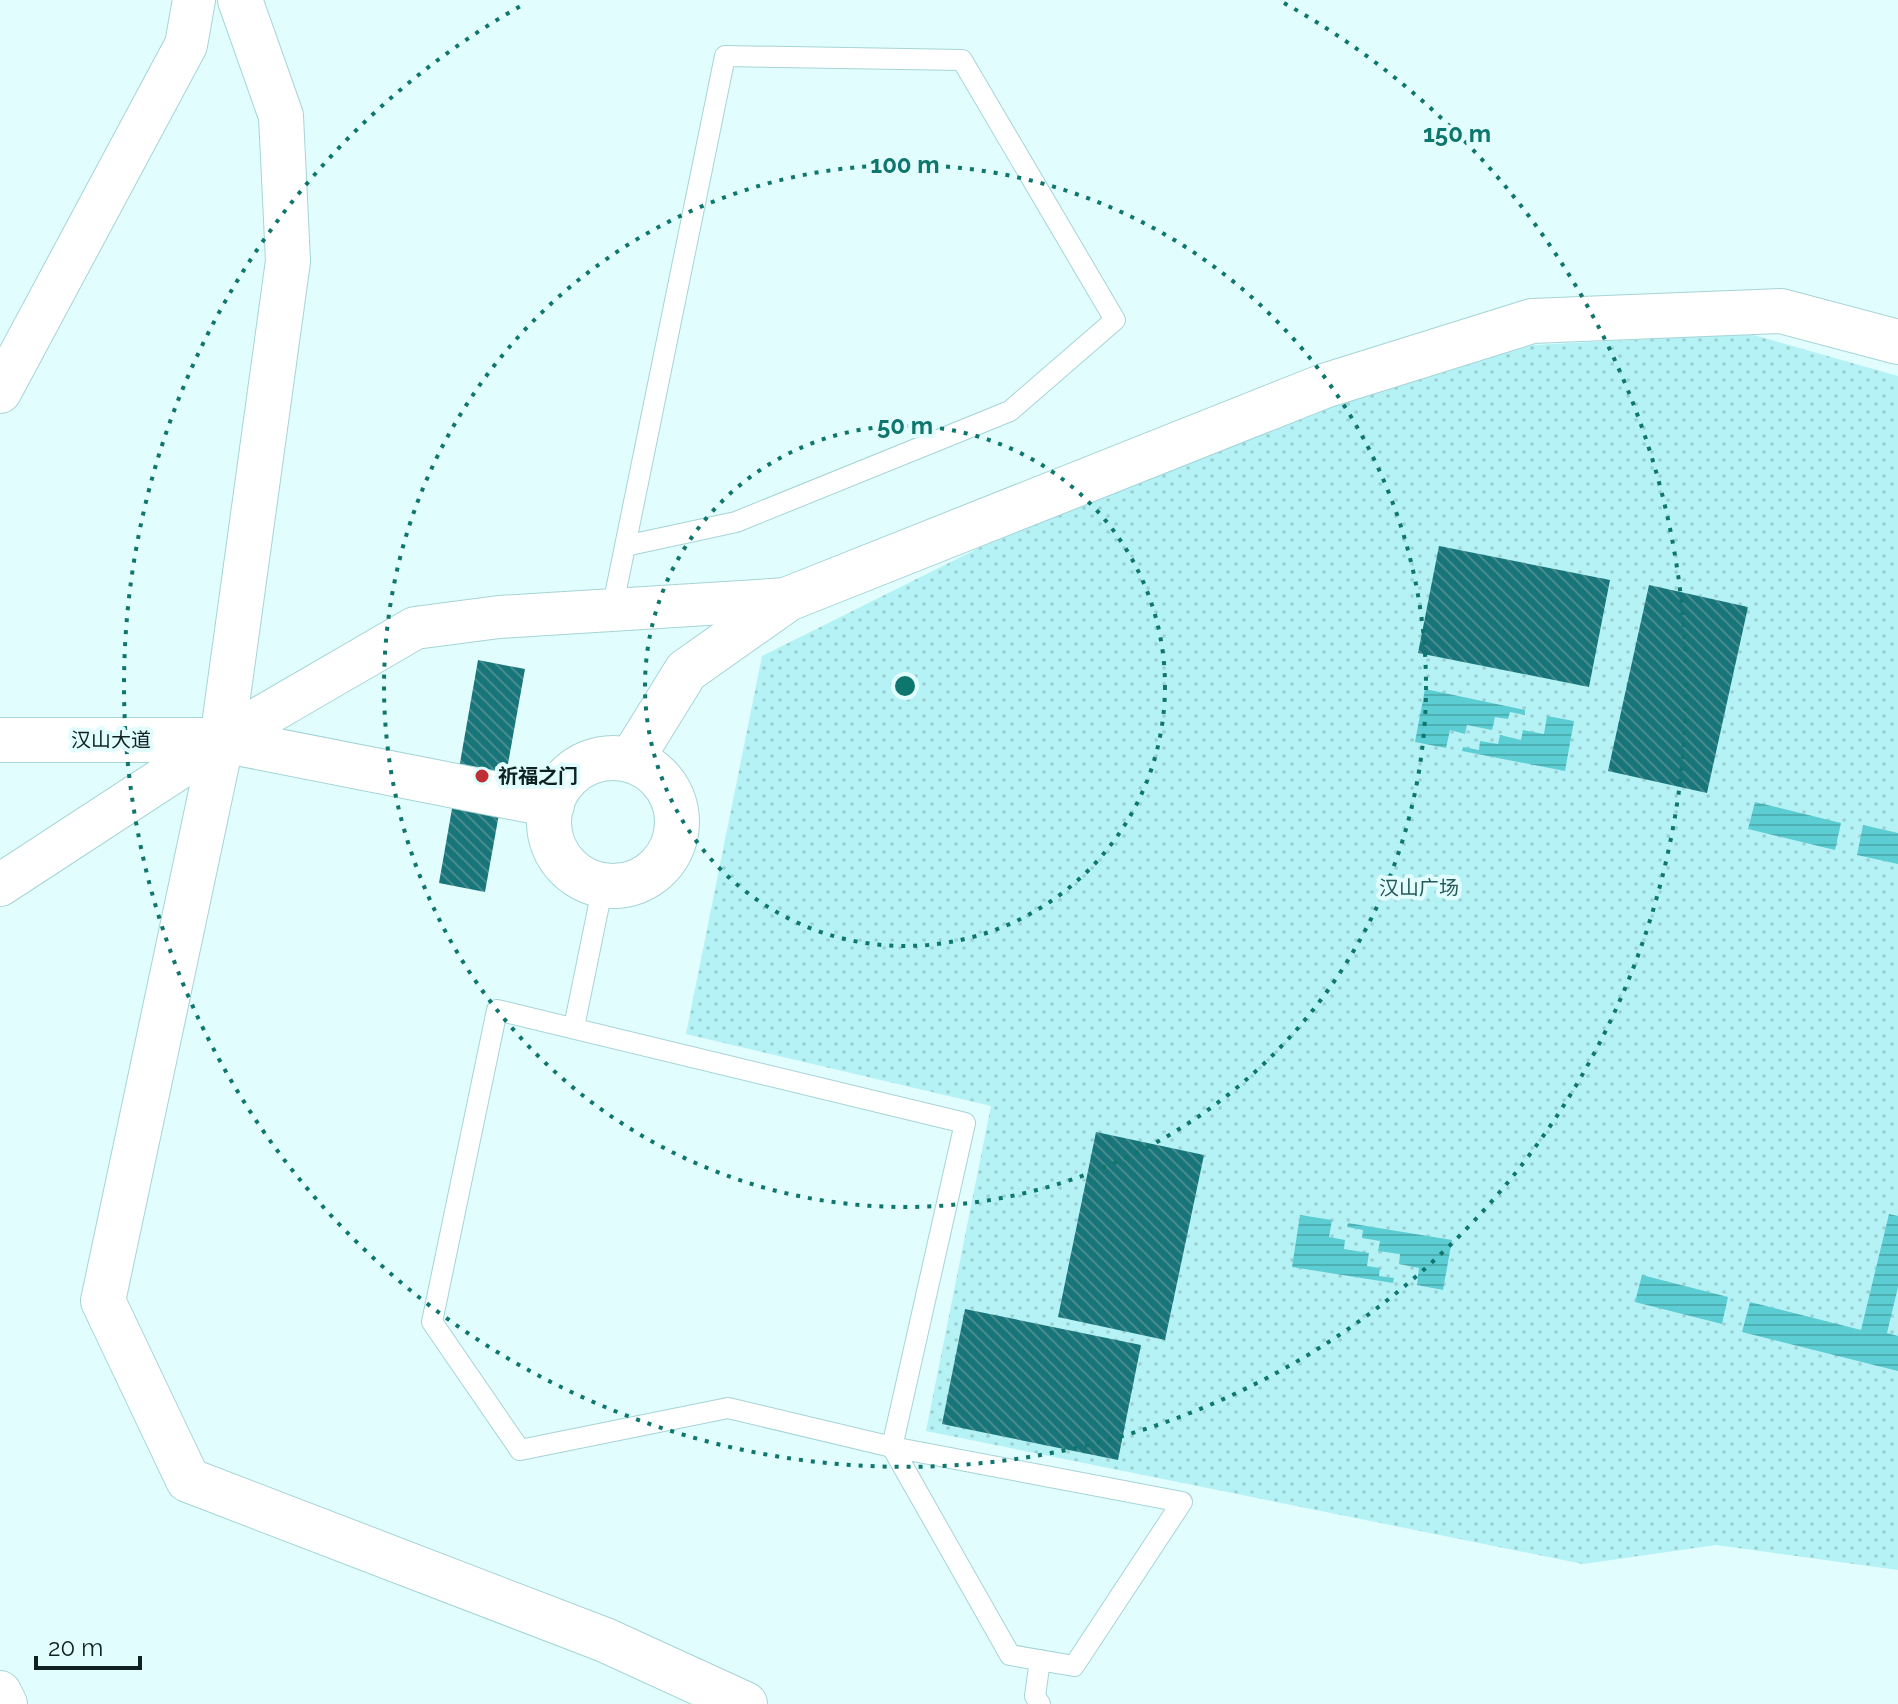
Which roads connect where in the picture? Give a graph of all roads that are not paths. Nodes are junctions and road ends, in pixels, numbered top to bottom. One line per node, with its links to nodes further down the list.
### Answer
1 (194, 0): 4 (street)
2 (240, 0): 9 (street)
3 (1898, 342): 6 (street)
4 (0, 392)
5 (625, 546): 5 (lane); 7 (lane)
6 (788, 599): 7 (street); 10 (street)
7 (612, 610): 9 (street)
8 (0, 740): 9 (street, 汉山大道)
9 (222, 740): 11 (street, 汉山大道); 12 (street); 19 (street)
10 (631, 760): 11 (street); 13 (street)
11 (552, 805): 13 (street)
12 (0, 885)
13 (603, 885): 14 (lane)
14 (574, 1027): 15 (lane); 15 (lane)
15 (892, 1447): 16 (lane); 16 (lane)
16 (1040, 1660): 20 (lane)
17 (0, 1692): 18 (street)
18 (6, 1704)
19 (745, 1704)
20 (1040, 1704)

